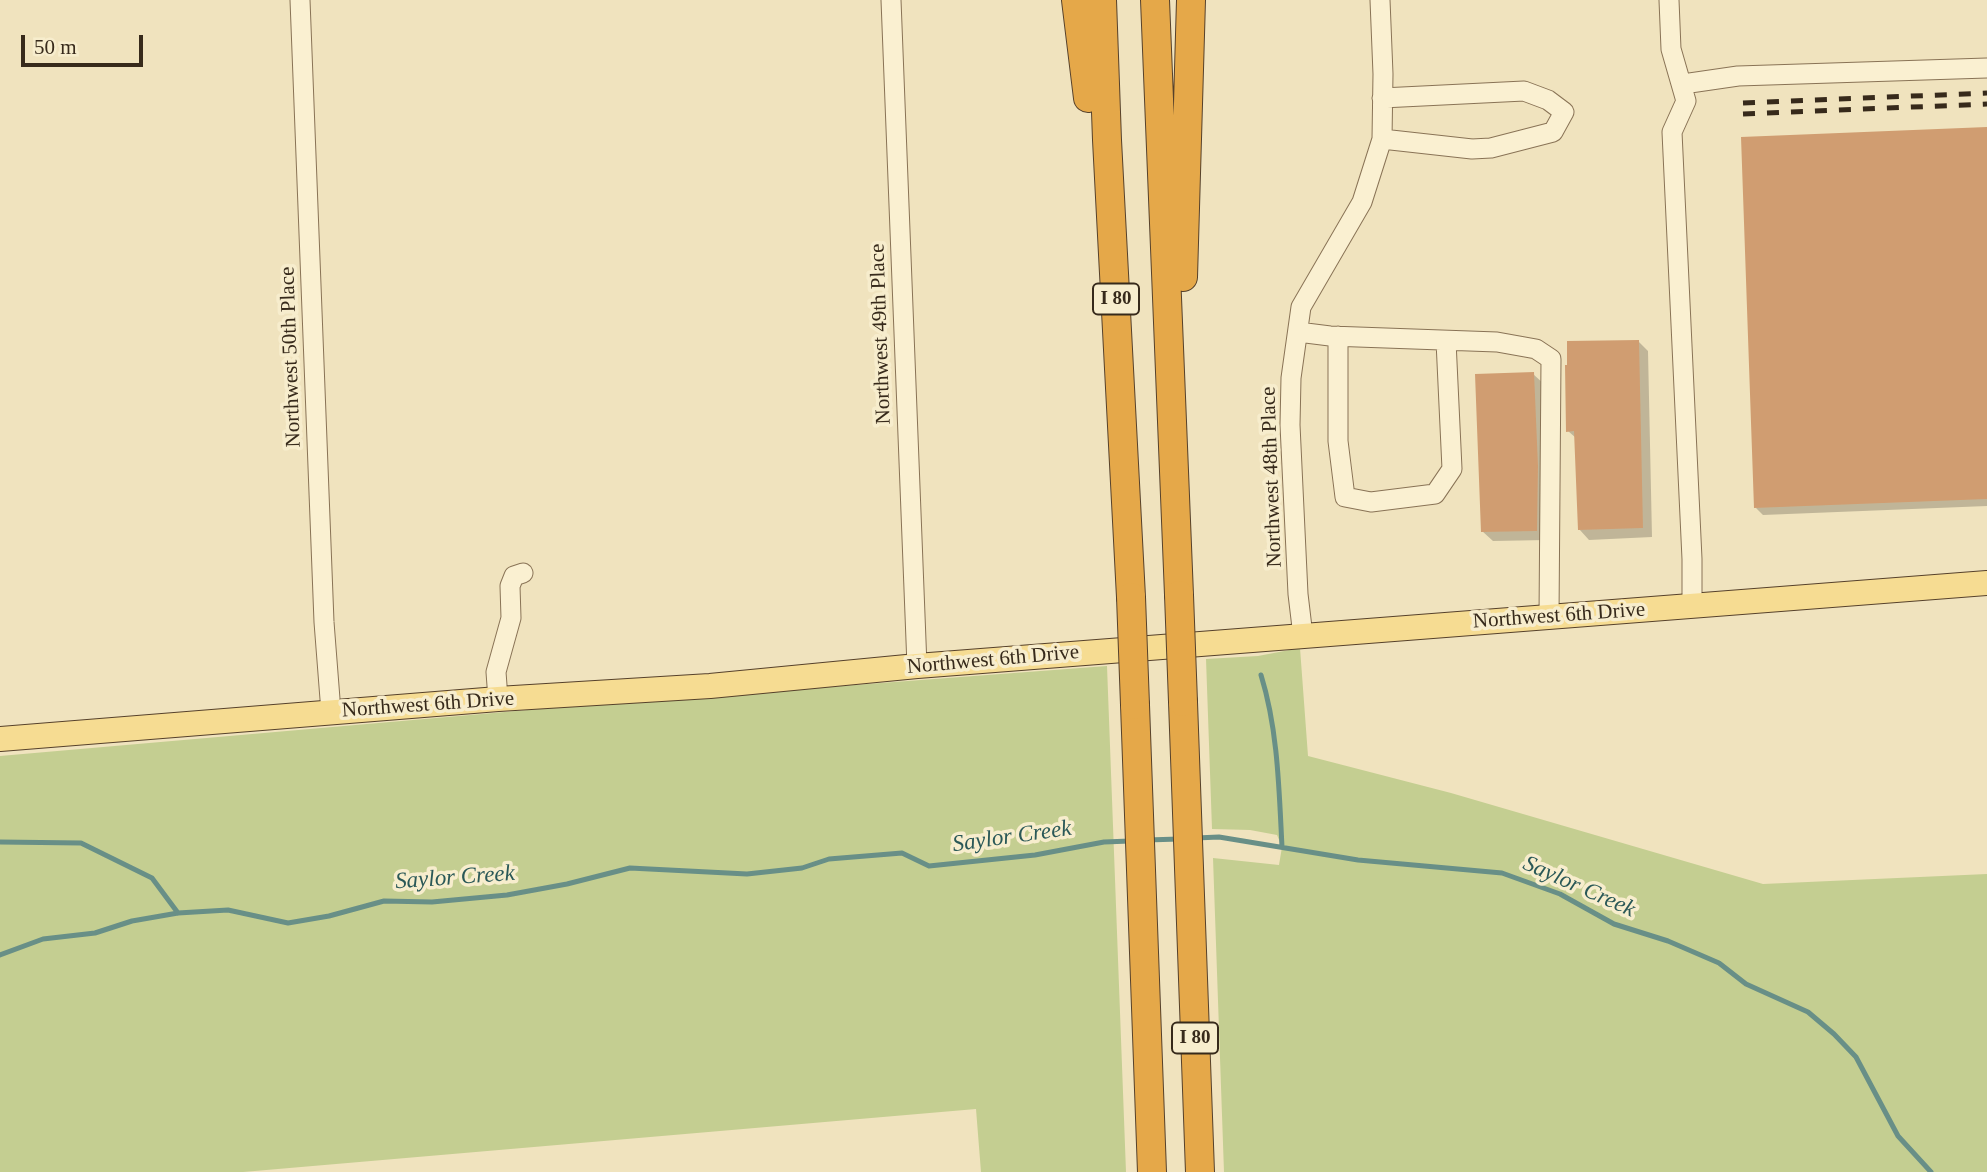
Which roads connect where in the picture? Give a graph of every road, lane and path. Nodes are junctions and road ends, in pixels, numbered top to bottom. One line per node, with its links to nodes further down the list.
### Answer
1 (300, 0): 25 (street, Northwest 50th Place)
2 (891, 0): 23 (street, Northwest 49th Place)
3 (1076, 0): 16 (highway)
4 (1102, 0): 16 (highway, I 80)
5 (1155, 0): 17 (highway, I 80)
6 (1191, 0): 17 (highway)
7 (1380, 0): 11 (street, Northwest 48th Place)
8 (1669, 0): 10 (street)
9 (1987, 68): 10 (street)
10 (1683, 84): 20 (street)
11 (1382, 98): 12 (street, Northwest 48th Place); 12 (street)
12 (1382, 139): 13 (street, Northwest 48th Place)
13 (1298, 332): 14 (street); 22 (street, Northwest 48th Place)
14 (1338, 336): 15 (street); 15 (street)
15 (1446, 341): 21 (street)
16 (1125, 449): 27 (highway, I 80, bridge)
17 (1174, 461): 28 (highway, I 80, bridge)
18 (523, 573): 24 (street)
19 (1987, 583): 20 (main road, Northwest 6th Drive)
20 (1692, 606): 21 (main road, Northwest 6th Drive)
21 (1549, 617): 22 (main road, Northwest 6th Drive)
22 (1303, 636): 23 (main road, Northwest 6th Drive)
23 (917, 666): 24 (main road, Northwest 6th Drive)
24 (498, 699): 25 (main road, Northwest 6th Drive)
25 (331, 712): 26 (main road, Northwest 6th Drive)
26 (0, 739)
27 (1152, 1172)
28 (1200, 1172)

